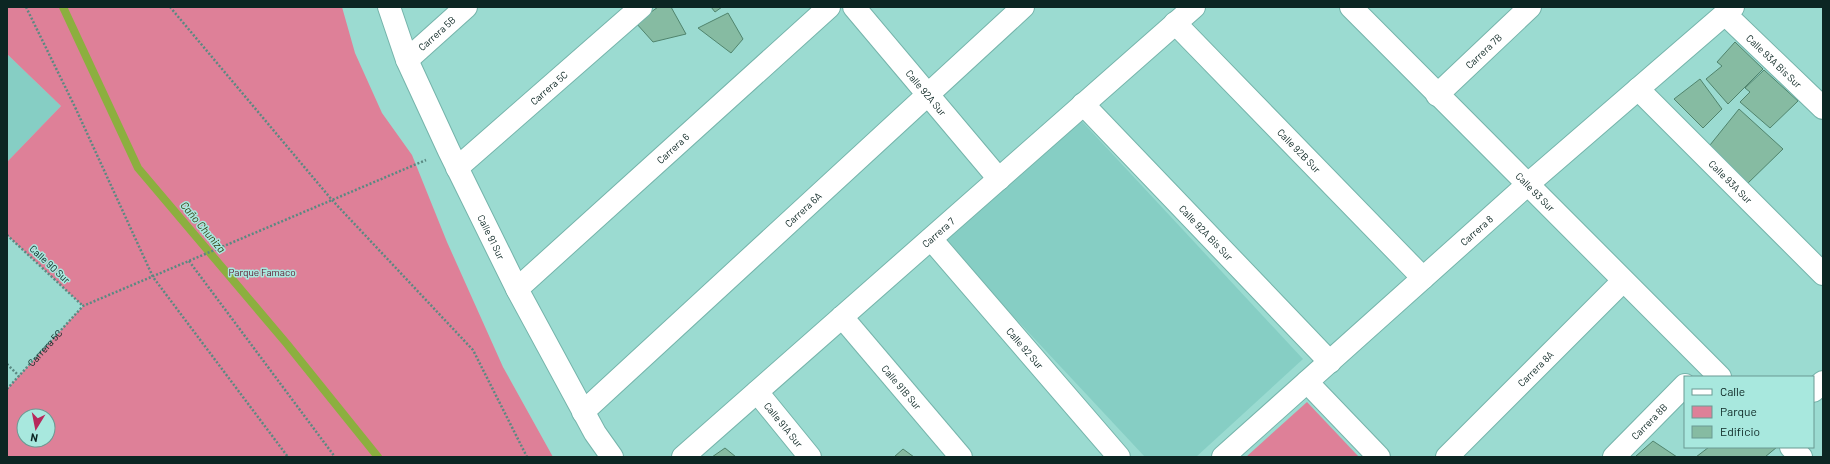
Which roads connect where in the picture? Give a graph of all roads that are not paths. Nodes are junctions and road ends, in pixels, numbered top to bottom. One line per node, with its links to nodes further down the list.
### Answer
1 (389, 7): 12 (street, Calle 91 Sur)
2 (466, 7): 12 (street, Carrera 5B)
3 (641, 7): 18 (street, Carrera 5C)
4 (829, 7): 25 (street, Carrera 6)
5 (854, 7): 14 (street, Calle 92A Sur)
6 (1023, 7): 14 (street, Carrera 6A)
7 (1194, 7): 11 (street, Carrera 7)
8 (1530, 7): 15 (street, Carrera 7B)
9 (1354, 8): 15 (street, Calle 93 Sur)
10 (1729, 10): 13 (street, Carrera 8); 17 (street, Calle 93A Bis Sur)
11 (1175, 24): 16 (street, Carrera 7); 23 (street, Calle 92B Sur)
12 (407, 60): 18 (street, Calle 91 Sur)
13 (1638, 89): 20 (street, Carrera 8); 22 (street, Calle 93A Sur)
14 (928, 95): 19 (street, Calle 92A Sur); 34 (street, Carrera 6A)
15 (1437, 95): 20 (street, Calle 93 Sur)
16 (1083, 104): 19 (street, Carrera 7); 27 (street, Calle 92A Bis Sur)
17 (1823, 108)
18 (453, 159): 25 (street, Calle 91 Sur)
19 (999, 178): 21 (street, Carrera 7)
20 (1527, 185): 23 (street, Carrera 8); 24 (street, Calle 93 Sur)
21 (931, 239): 26 (street, Carrera 7); 40 (street, Calle 92 Sur)
22 (1823, 274)
23 (1423, 278): 27 (street, Carrera 8)
24 (1623, 281): 28 (street, Calle 93 Sur); 43 (street, Carrera 8A)
25 (517, 289): 34 (street, Calle 91 Sur)
26 (842, 317): 33 (street, Carrera 7); 39 (street, Calle 91B Sur)
27 (1330, 362): 29 (street, Carrera 8)
28 (1707, 372)
29 (1307, 382): 41 (street, Carrera 8); 42 (street)
30 (1823, 382): 32 (street)
31 (1684, 386): 44 (street, Carrera 8B)
32 (1814, 390)
33 (757, 392): 37 (street, Carrera 7); 38 (street, Calle 91A Sur)
34 (584, 412): 36 (street, Calle 91 Sur)
35 (1792, 448): 45 (street)
36 (612, 457)
37 (683, 457)
38 (810, 457)
39 (961, 457)
40 (1119, 457)
41 (1223, 457)
42 (1379, 457)
43 (1447, 457)
44 (1614, 457)
45 (1801, 457)

